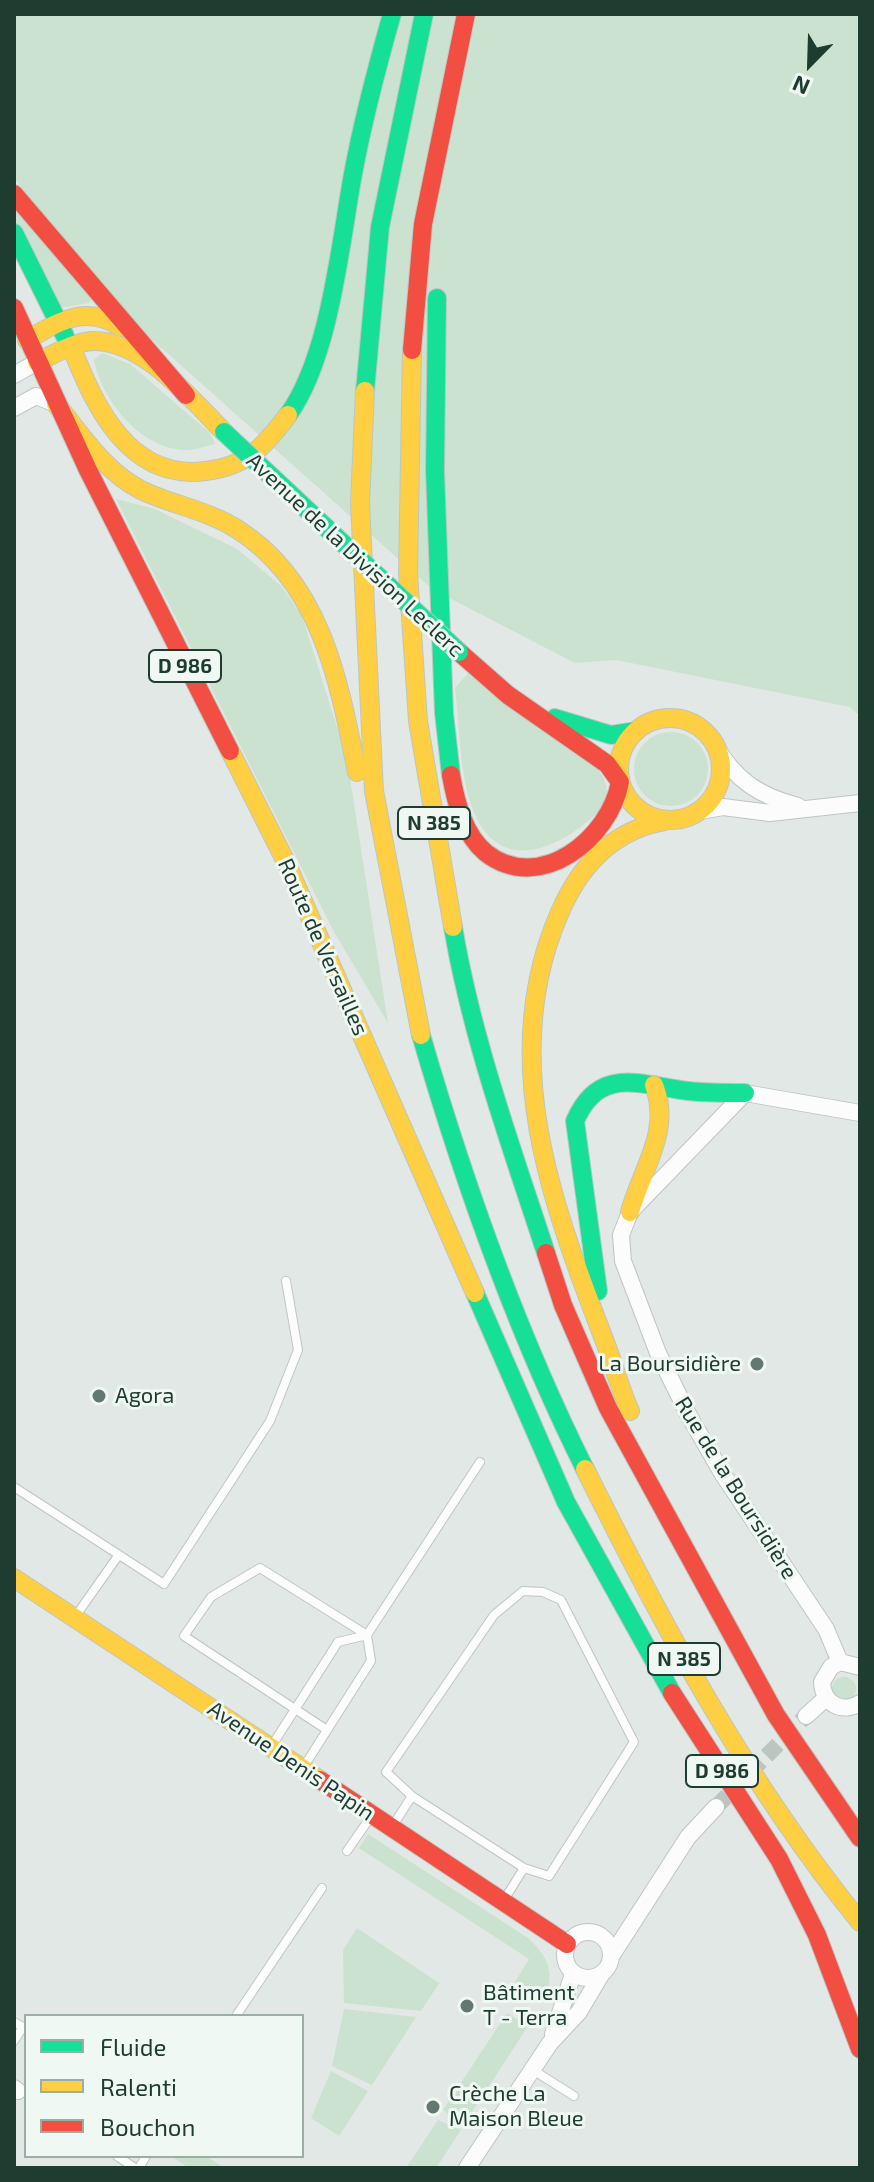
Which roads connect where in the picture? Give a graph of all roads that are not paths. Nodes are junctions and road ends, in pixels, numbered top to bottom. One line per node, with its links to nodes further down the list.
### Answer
1 (392, 14): 10 (main road)
2 (424, 14): 21 (main road, N 385)
3 (466, 14): 4 (main road, N 385)
4 (446, 109): 20 (main road); 34 (main road, N 385)
5 (14, 194): 11 (main road)
6 (14, 233): 8 (main road)
7 (14, 308): 9 (main road, D 986)
8 (59, 323): 9 (main road); 10 (main road); 11 (main road)
9 (20, 344): 12 (main road, D 986)
10 (71, 346): 12 (main road); 14 (main road)
11 (152, 351): 14 (main road)
12 (37, 362): 13 (street); 15 (main road, D 986)
13 (14, 375)
14 (186, 395): 17 (main road, Avenue de la Division Leclerc, bridge)
15 (56, 404): 16 (street); 21 (main road); 68 (main road, Route de Versailles / D 986)
16 (14, 408)
17 (530, 709): 18 (main road, Avenue de la Division Leclerc); 20 (main road, Avenue de la Division Leclerc)
18 (636, 731): 19 (main road); 20 (main road)
19 (715, 745): 23 (street); 24 (main road)
20 (620, 782): 25 (main road)
21 (374, 791): 58 (main road, N 385)
22 (860, 803): 23 (street)
23 (811, 810): 24 (street)
24 (700, 811): 25 (main road)
25 (665, 821): 31 (main road)
26 (654, 1085): 27 (main road); 29 (main road); 31 (main road)
27 (745, 1093): 28 (street); 29 (street)
28 (860, 1113)
29 (630, 1212): 39 (street, Rue de la Boursidière)
30 (286, 1281): 35 (lane)
31 (601, 1333): 34 (main road)
32 (480, 1462): 38 (lane)
33 (14, 1487): 35 (lane)
34 (660, 1501): 52 (main road, N 385)
35 (118, 1556): 37 (lane)
36 (14, 1578): 37 (main road, Avenue Denis Papin)
37 (74, 1618): 46 (main road, Avenue Denis Papin)
38 (367, 1635): 43 (lane); 43 (lane); 45 (lane)
39 (840, 1662): 40 (street); 41 (street)
40 (860, 1667)
41 (826, 1698): 42 (street); 44 (street)
42 (860, 1703)
43 (295, 1709): 45 (lane); 46 (lane)
44 (806, 1716)
45 (327, 1730): 47 (lane)
46 (271, 1747): 47 (main road, Avenue Denis Papin)
47 (302, 1768): 50 (main road, Avenue Denis Papin)
48 (412, 1796): 51 (lane); 54 (lane); 54 (lane)
49 (716, 1807): 57 (street)
50 (373, 1815): 51 (main road, Avenue Denis Papin); 53 (lane)
51 (392, 1828): 56 (main road, Avenue Denis Papin)
52 (860, 1838)
53 (347, 1851)
54 (524, 1868): 56 (lane)
55 (322, 1888): 64 (lane)
56 (504, 1901): 60 (main road, Avenue Denis Papin)
57 (630, 1922): 59 (street); 61 (street)
58 (860, 1922)
59 (601, 1936): 60 (street); 61 (street)
60 (567, 1944): 62 (street)
61 (612, 1955): 63 (street)
62 (573, 1974): 63 (street); 67 (street)
63 (601, 1975): 67 (street)
64 (237, 2014)
65 (14, 2022): 66 (lane)
66 (14, 2041)
67 (550, 2043): 69 (street)
68 (860, 2049)
69 (532, 2070): 70 (lane); 71 (street)
70 (574, 2096)
71 (467, 2168)

